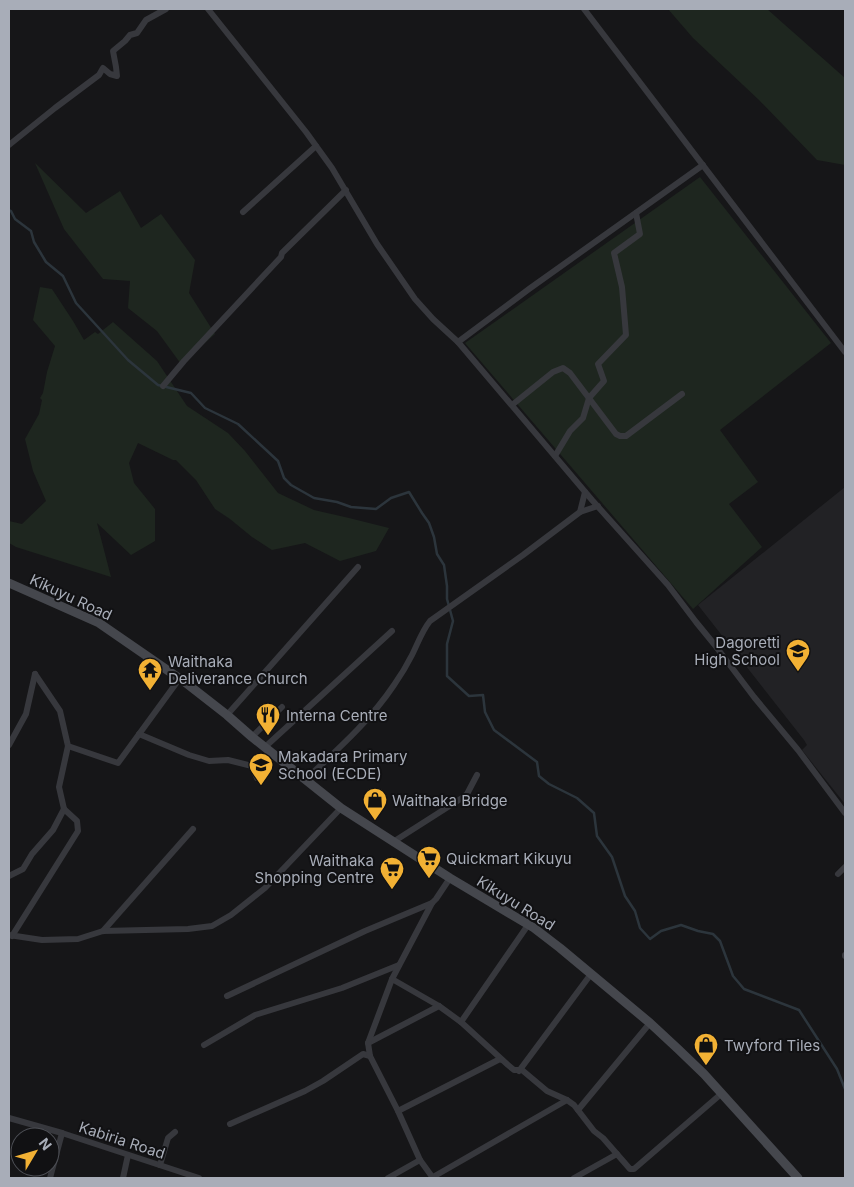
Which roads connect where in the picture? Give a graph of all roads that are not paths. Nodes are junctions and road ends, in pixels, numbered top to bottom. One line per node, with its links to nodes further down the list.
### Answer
1 (166, 9): 4 (street)
2 (208, 9): 5 (street)
3 (584, 9): 6 (street)
4 (9, 146)
5 (316, 146): 7 (street); 8 (street)
6 (703, 165): 9 (street); 11 (street)
7 (346, 190): 10 (street); 12 (street)
8 (243, 212)
9 (636, 213): 10 (street); 14 (street)
10 (458, 342): 15 (street)
11 (845, 352)
12 (163, 386)
13 (682, 394): 14 (street)
14 (588, 398): 15 (street); 16 (street)
15 (512, 405): 16 (street)
16 (555, 456): 17 (street)
17 (585, 492): 18 (street); 19 (street)
18 (598, 506): 19 (street); 36 (street)
19 (580, 512): 33 (street)
20 (358, 567): 25 (street)
21 (9, 584): 23 (main road, Kikuyu Road)
22 (392, 631): 30 (street)
23 (180, 678): 25 (main road, Kikuyu Road); 26 (street)
24 (282, 708): 27 (street)
25 (226, 715): 27 (main road, Kikuyu Road)
26 (139, 734): 29 (street); 32 (street)
27 (252, 738): 30 (main road, Kikuyu Road)
28 (9, 745): 29 (street)
29 (68, 746): 35 (street)
30 (265, 747): 33 (main road, Kikuyu Road)
31 (477, 775): 38 (street)
32 (257, 778)
33 (305, 780): 34 (main road, Kikuyu Road)
34 (341, 808): 38 (main road, Kikuyu Road); 45 (street)
35 (64, 809): 41 (street); 46 (street)
36 (845, 813)
37 (193, 829): 45 (street)
38 (394, 842): 42 (main road, Kikuyu Road)
39 (845, 867): 40 (street)
40 (838, 874)
41 (9, 876)
42 (450, 878): 43 (street); 44 (main road, Kikuyu Road)
43 (432, 903): 47 (street); 50 (street)
44 (528, 925): 48 (main road, Kikuyu Road); 52 (street)
45 (103, 931): 46 (street)
46 (10, 936)
47 (399, 965): 49 (street); 55 (street)
48 (591, 974): 53 (main road, Kikuyu Road); 58 (street)
49 (392, 979): 51 (street); 54 (street)
50 (227, 996)
51 (439, 1006): 52 (street); 54 (street)
52 (461, 1022): 57 (street)
53 (650, 1023): 59 (main road, Kikuyu Road); 61 (street)
54 (368, 1043): 56 (street)
55 (204, 1045)
56 (370, 1056): 62 (street); 64 (street)
57 (504, 1061): 58 (street); 62 (street)
58 (519, 1071): 60 (street)
59 (721, 1094): 67 (street); 78 (main road, Kikuyu Road)
60 (567, 1100): 61 (street); 76 (street)
61 (578, 1110): 67 (street)
62 (398, 1111): 69 (street)
63 (9, 1118): 66 (street, Kabiria Road)
64 (230, 1124)
65 (175, 1132): 70 (street)
66 (62, 1134): 68 (street, Kabiria Road); 72 (street)
67 (617, 1154): 77 (street)
68 (128, 1155): 70 (street, Kabiria Road); 73 (street)
69 (420, 1160): 75 (street); 76 (street)
70 (160, 1165): 71 (street, Kabiria Road)
71 (187, 1176): 74 (street, Kabiria Road)
72 (50, 1178)
73 (123, 1178)
74 (199, 1178)
75 (388, 1178)
76 (433, 1178)
77 (574, 1178)
78 (798, 1178)

